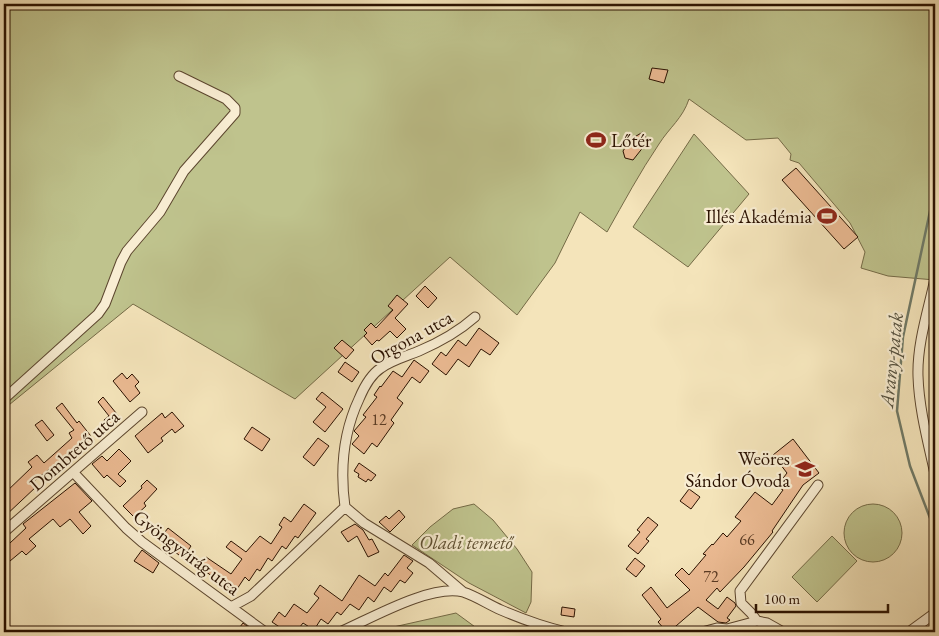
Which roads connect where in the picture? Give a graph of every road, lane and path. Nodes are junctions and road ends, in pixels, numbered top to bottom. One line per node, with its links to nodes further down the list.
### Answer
1 (180, 76): 4 (street)
2 (935, 279): 7 (street)
3 (475, 317): 9 (street, Orgona utca)
4 (4, 399)
5 (142, 412): 6 (street, Dombtető utca)
6 (73, 472): 10 (street, Dombtető utca); 12 (street, Gyöngyvirág utca)
7 (935, 474)
8 (818, 485): 14 (street)
9 (345, 507): 11 (street); 12 (street)
10 (4, 532)
11 (463, 592): 16 (street); 17 (street)
12 (231, 607): 15 (street, Gyöngyvirág utca)
13 (935, 613): 20 (street)
14 (757, 621): 18 (street); 19 (street)
15 (265, 632)
16 (340, 632)
17 (566, 632)
18 (702, 632)
19 (783, 632)
20 (909, 632)

